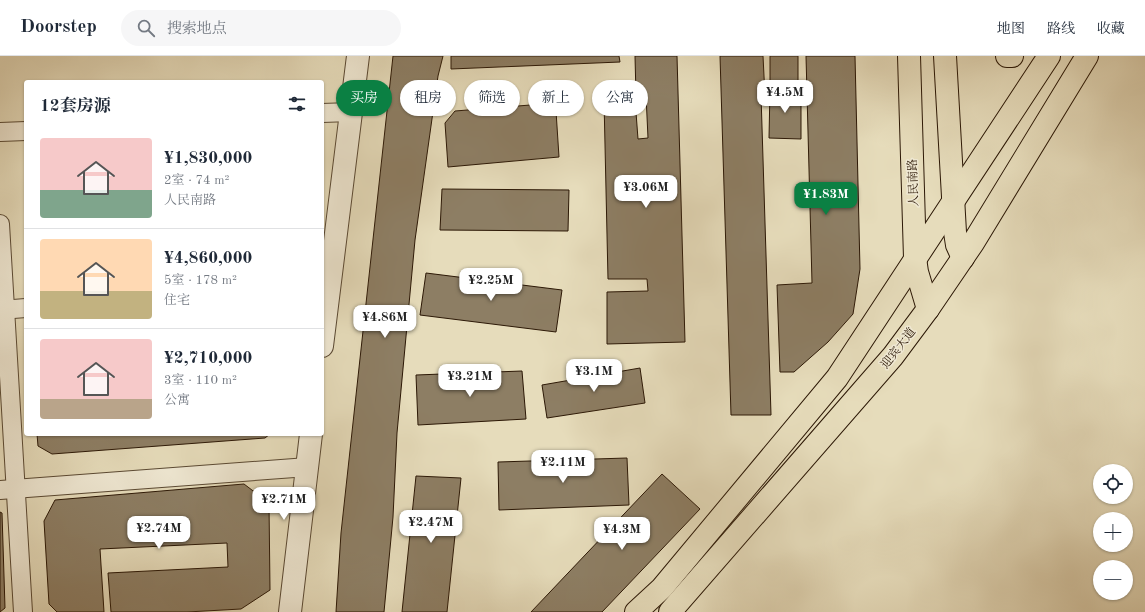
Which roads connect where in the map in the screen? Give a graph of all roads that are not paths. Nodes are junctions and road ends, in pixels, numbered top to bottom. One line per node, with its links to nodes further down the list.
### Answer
1 (358, 56): 8 (street)
2 (909, 56): 16 (main road, 人民南路)
3 (945, 56): 14 (main road)
4 (1007, 56): 5 (main road)
5 (1012, 56)
6 (1049, 56): 14 (main road)
7 (1087, 56): 17 (main road, 迎宾大道)
8 (355, 80)
9 (324, 113): 10 (street)
10 (336, 113)
11 (350, 116): 18 (street)
12 (24, 131): 13 (street)
13 (0, 132)
14 (953, 202): 16 (main road); 17 (main road)
15 (0, 224): 21 (street)
16 (915, 258): 20 (main road, 人民南路); 28 (main road)
17 (963, 258): 20 (main road, 迎宾大道)
18 (326, 287): 22 (street)
19 (24, 308): 21 (street)
20 (928, 309): 29 (main road, 迎宾大道)
21 (3, 310): 25 (street)
22 (324, 316)
23 (312, 436): 24 (street)
24 (308, 467): 25 (street); 27 (street)
25 (8, 489): 26 (street)
26 (23, 612)
27 (290, 612)
28 (636, 612)
29 (670, 612)

